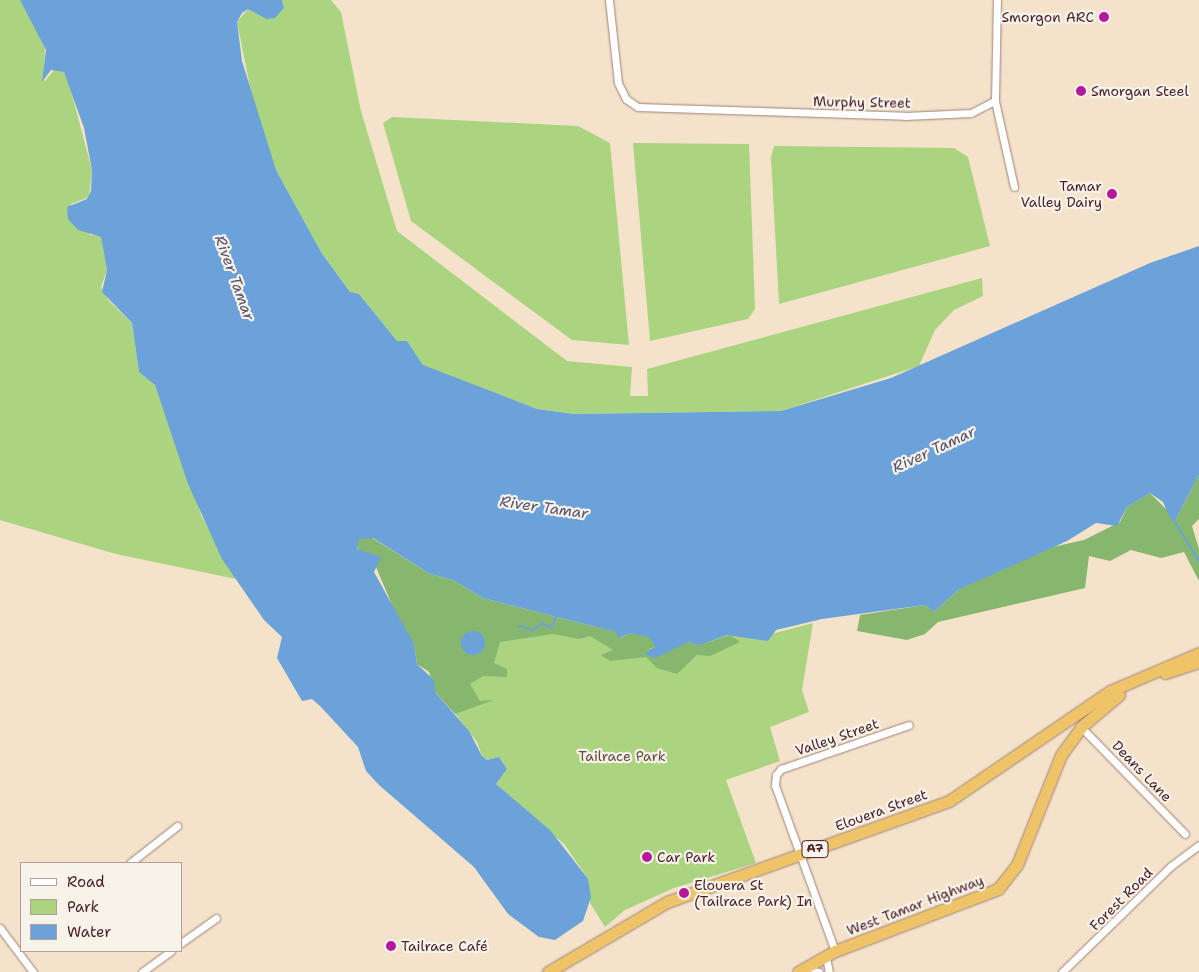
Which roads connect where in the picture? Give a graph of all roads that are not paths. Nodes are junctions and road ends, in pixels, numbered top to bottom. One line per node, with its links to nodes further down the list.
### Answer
1 (609, 0): 3 (street, Murphy Street)
2 (997, 0): 3 (street)
3 (995, 101): 4 (street)
4 (1014, 187)
5 (1199, 653): 12 (highway, Elouera Street / A7)
6 (1199, 662): 8 (highway, West Tamar Highway)
7 (909, 725): 12 (street, Valley Street)
8 (1081, 727): 10 (street, Deans Lane); 20 (highway, West Tamar Highway)
9 (177, 826): 13 (street)
10 (1185, 834)
11 (1199, 846): 27 (street, Forest Road)
12 (800, 854): 20 (street); 24 (highway, Elouera Street / A7)
13 (131, 862)
14 (216, 918): 16 (street)
15 (0, 928): 17 (street)
16 (182, 942)
17 (18, 945)
18 (22, 952): 22 (street)
19 (170, 952): 23 (street)
20 (830, 954): 21 (highway, West Tamar Highway); 26 (street)
21 (801, 971): 25 (street)
22 (33, 972)
23 (142, 972)
24 (548, 972)
25 (819, 972)
26 (829, 972)
27 (1062, 972)

